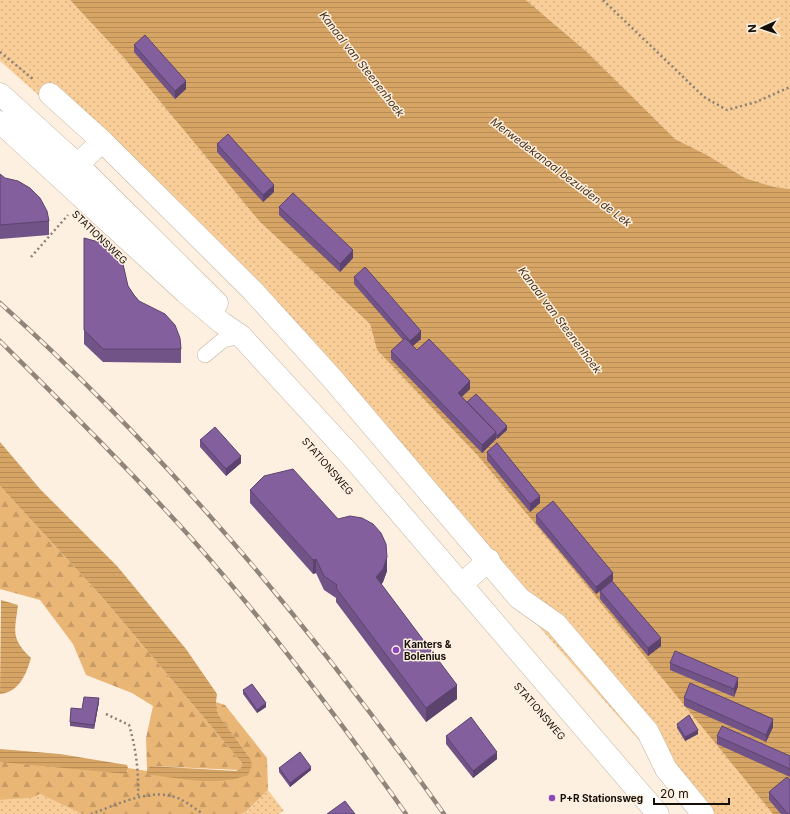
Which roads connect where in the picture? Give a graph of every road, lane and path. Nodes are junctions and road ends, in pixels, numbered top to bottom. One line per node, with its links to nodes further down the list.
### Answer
1 (603, 0): 3 (path)
2 (0, 52): 5 (path)
3 (790, 87)
4 (0, 94): 8 (main road, STATIONSWEG)
5 (50, 94): 7 (main road)
6 (0, 122): 8 (main road, STATIONSWEG)
7 (102, 141): 8 (main road); 13 (main road)
8 (71, 172): 11 (main road, STATIONSWEG)
9 (66, 216): 10 (path)
10 (31, 257)
11 (241, 336): 12 (lane); 14 (main road, STATIONSWEG)
12 (205, 355)
13 (489, 560): 14 (main road); 20 (main road)
14 (461, 585): 19 (main road, STATIONSWEG)
15 (106, 714): 16 (path)
16 (138, 798): 17 (path); 18 (path)
17 (91, 814)
18 (203, 814)
19 (658, 814)
20 (703, 814)

